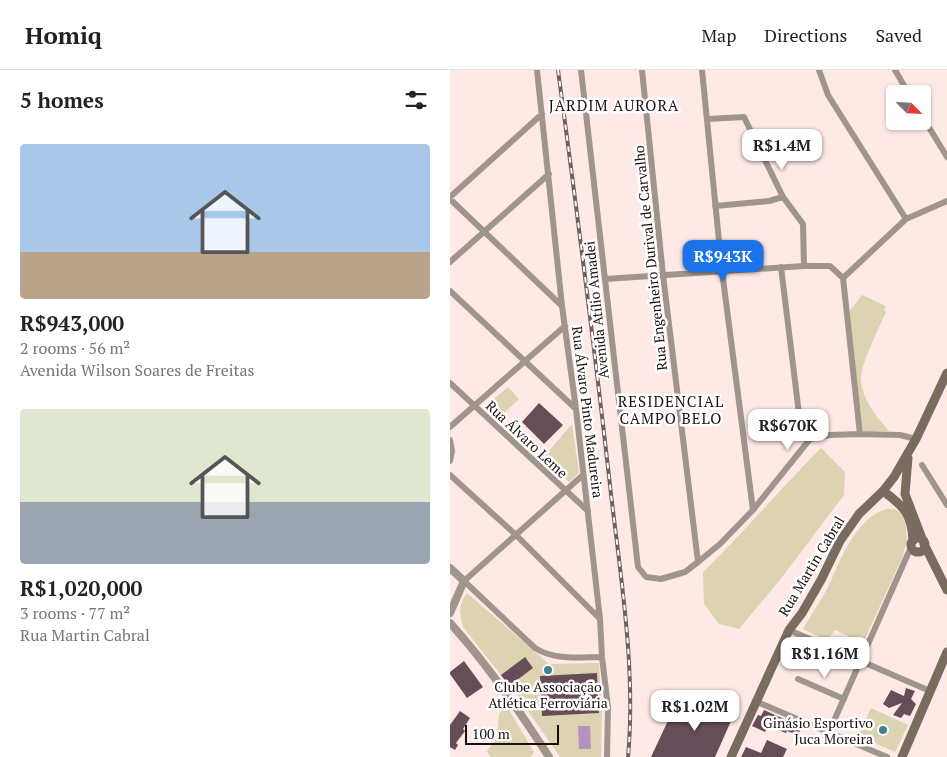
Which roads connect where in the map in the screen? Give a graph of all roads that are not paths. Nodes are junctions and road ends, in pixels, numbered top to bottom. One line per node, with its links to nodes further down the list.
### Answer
1 (538, 70): 8 (street, Rua Álvaro Pinto Madureira)
2 (581, 70): 25 (street, Avenida Atílio Amadei)
3 (642, 70): 23 (street, Rua Engenheiro Durival de Carvalho)
4 (702, 70): 9 (street)
5 (819, 70): 17 (street)
6 (895, 70): 7 (street)
7 (904, 85)
8 (542, 114): 12 (street, Rua Álvaro Pinto Madureira); 14 (street)
9 (708, 119): 13 (street); 16 (street)
10 (931, 130): 11 (street)
11 (947, 157)
12 (549, 174): 18 (street); 27 (street, Rua Álvaro Pinto Madureira)
13 (783, 197): 16 (street); 20 (street)
14 (450, 198): 18 (street)
15 (947, 200): 17 (street)
16 (715, 206): 22 (street)
17 (906, 219): 24 (street)
18 (485, 232): 19 (street); 27 (street)
19 (450, 262)
20 (804, 266): 21 (street); 24 (street)
21 (781, 267): 22 (street); 36 (street)
22 (722, 272): 23 (street); 51 (street)
23 (663, 275): 25 (street); 55 (street, Rua Engenheiro Durival de Carvalho)
24 (843, 278): 35 (street)
25 (606, 279): 55 (street, Avenida Atílio Amadei)
26 (450, 291): 29 (street)
27 (562, 306): 28 (street, Rua Álvaro Pinto Madureira)
28 (565, 326): 29 (street); 33 (street, Rua Álvaro Pinto Madureira)
29 (525, 361): 32 (street); 33 (street)
30 (947, 373): 37 (main road, Rua Martin Cabral)
31 (450, 383): 32 (street, Rua Álvaro Leme)
32 (474, 406): 34 (street); 46 (street, Rua Álvaro Leme)
33 (576, 409): 43 (street, Rua Álvaro Pinto Madureira)
34 (450, 427)
35 (860, 434): 36 (street); 37 (street)
36 (810, 439): 51 (street)
37 (916, 439): 39 (main road, Rua Martin Cabral)
38 (450, 440): 40 (street)
39 (909, 452): 44 (main road, Rua Martin Cabral); 45 (main road)
40 (450, 461)
41 (922, 465): 50 (street)
42 (450, 474): 53 (street)
43 (583, 475): 46 (street); 52 (street, Rua Álvaro Pinto Madureira)
44 (894, 477): 45 (main road); 47 (main road, Rua Martin Cabral)
45 (904, 482): 48 (main road)
46 (564, 491): 52 (street, Rua Álvaro Leme); 53 (street)
47 (883, 491): 49 (main road); 62 (main road, Rua Martin Cabral)
48 (905, 494): 49 (main road); 54 (main road)
49 (894, 499): 54 (main road)
50 (947, 506)
51 (754, 510): 55 (street)
52 (588, 511): 60 (street, Rua Álvaro Pinto Madureira)
53 (516, 535): 57 (street); 60 (street)
54 (918, 546): 58 (main road); 65 (street)
55 (698, 562)
56 (450, 568): 57 (street)
57 (464, 581): 59 (street); 64 (street)
58 (947, 590)
59 (450, 612)
60 (600, 619): 64 (street, Rua Álvaro Pinto Madureira)
61 (450, 622): 71 (street)
62 (789, 630): 65 (street); 69 (main road, Rua Martin Cabral)
63 (947, 652): 67 (main road)
64 (602, 657): 72 (street, Rua Álvaro Pinto Madureira)
65 (862, 661): 67 (street); 68 (street)
66 (798, 679): 68 (street)
67 (930, 691): 75 (main road)
68 (844, 699): 70 (street)
69 (757, 702): 70 (street); 73 (main road, Rua Martin Cabral)
70 (829, 732): 74 (street)
71 (549, 757)
72 (607, 757)
73 (731, 757)
74 (887, 757)
75 (902, 757)

